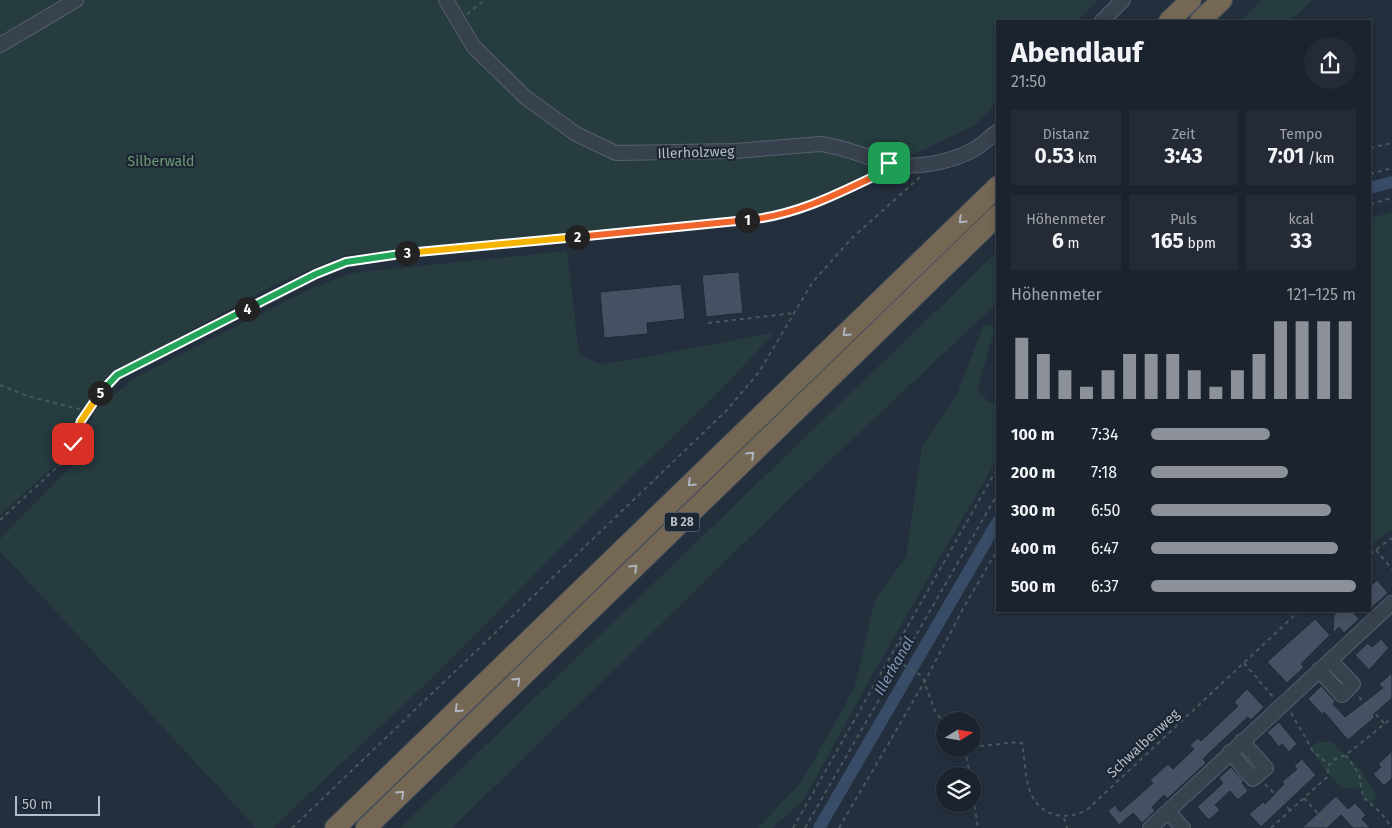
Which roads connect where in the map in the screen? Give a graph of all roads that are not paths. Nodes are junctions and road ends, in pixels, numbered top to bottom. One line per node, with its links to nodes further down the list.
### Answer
1 (76, 0): 9 (street)
2 (446, 0): 10 (street, Illerholzweg)
3 (1123, 0): 6 (street)
4 (1191, 0): 7 (highway)
5 (1222, 0): 8 (highway)
6 (1103, 20)
7 (1170, 20)
8 (1201, 20)
9 (0, 45)
10 (996, 133)
11 (996, 188): 19 (highway, B 28, one-way to 19)
12 (996, 218): 20 (highway, B 28, one-way to 12)
13 (1392, 603): 14 (street)
14 (1330, 660): 15 (street); 15 (street)
15 (1319, 670): 16 (street)
16 (1242, 741): 17 (street); 17 (street)
17 (1230, 752): 18 (street)
18 (1168, 812): 21 (street); 22 (street)
19 (335, 828)
20 (366, 828)
21 (1150, 828)
22 (1183, 828)

